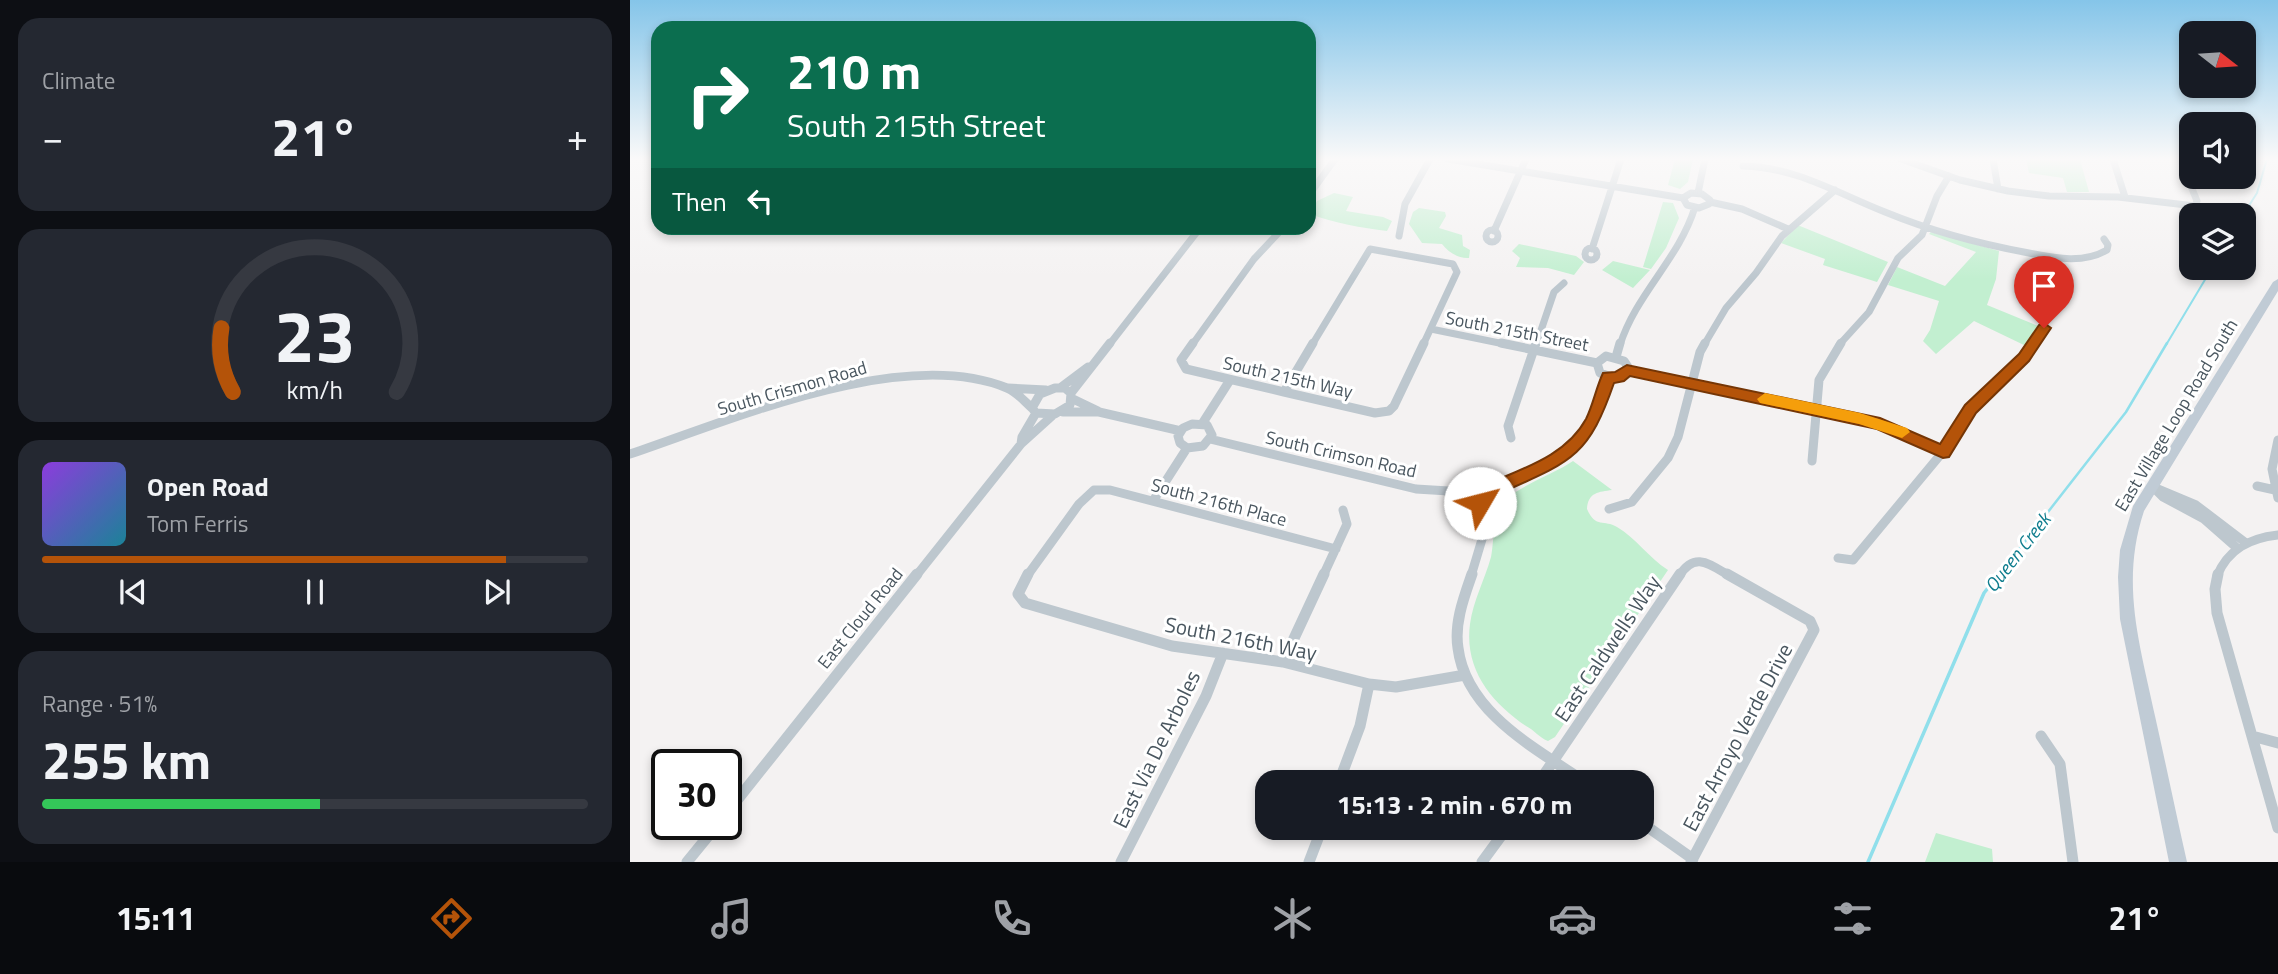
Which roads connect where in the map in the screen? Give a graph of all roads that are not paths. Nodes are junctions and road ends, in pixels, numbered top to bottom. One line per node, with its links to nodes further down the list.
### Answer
1 (1408, 199): 18 (street)
2 (1508, 199): 15 (street)
3 (1608, 199): 20 (street)
4 (1685, 199): 12 (street)
5 (1708, 199): 11 (street)
6 (1824, 199): 14 (street)
7 (1857, 199): 13 (street)
8 (1936, 199): 13 (street)
9 (2143, 199): 10 (street)
10 (2196, 199)
11 (1710, 202): 12 (street); 14 (street)
12 (1695, 207): 26 (street)
13 (1927, 228): 21 (street); 38 (street)
14 (1788, 229): 32 (street)
15 (1494, 231)
16 (1194, 235): 28 (street)
17 (1277, 235): 31 (street, South 215th Way)
18 (1399, 236)
19 (2104, 239): 21 (street)
20 (1592, 249)
21 (2053, 257): 50 (street)
22 (2278, 282): 55 (street, East Village Loop Road South)
23 (1564, 283): 25 (street)
24 (1431, 329): 25 (street, South 215th Street); 36 (street, South 215th Way); 36 (street)
25 (1534, 350): 27 (street, South 215th Street); 45 (street)
26 (1616, 357): 27 (street); 29 (street)
27 (1597, 363): 30 (street)
28 (1090, 366): 34 (street); 37 (street)
29 (1627, 370): 30 (street); 32 (street)
30 (1609, 377): 54 (street)
31 (1230, 380): 36 (street, South 215th Way); 43 (street)
32 (1692, 383): 38 (street); 60 (street)
33 (1007, 388): 35 (street, South Crismon Road); 39 (street, South Crismon Road); 51 (street, South Crismon Road)
34 (1060, 388): 35 (street); 37 (street)
35 (1046, 390): 39 (street)
36 (1284, 392)
37 (1072, 396): 40 (street); 41 (street)
38 (1815, 410): 50 (street); 52 (street)
39 (1034, 411): 42 (street); 48 (street, East Cloud Road)
40 (1063, 412): 41 (street); 42 (street)
41 (1099, 412): 44 (street)
42 (1052, 416): 48 (street, East Cloud Road)
43 (1202, 424): 44 (street); 46 (street)
44 (1181, 431): 49 (street)
45 (1511, 438)
46 (1210, 439): 49 (street); 56 (street, South Crimson Road)
47 (2278, 440): 57 (street)
48 (1021, 444): 79 (street, East Cloud Road)
49 (1187, 448): 58 (street)
50 (1943, 452): 65 (street)
51 (630, 454)
52 (1812, 461)
53 (2257, 486): 57 (street)
54 (1498, 487): 56 (street); 59 (street)
55 (2153, 487): 63 (street); 91 (street, East Village Loop Road South)
56 (1465, 492): 59 (street, South Crimson Road)
57 (2276, 494)
58 (1153, 501): 64 (street, South 216th Place); 66 (street, South 216th Place)
59 (1485, 503): 70 (street)
60 (1609, 509)
61 (1343, 510): 64 (street)
62 (2278, 535): 63 (street)
63 (2241, 545): 73 (street)
64 (1336, 549): 69 (street)
65 (1838, 558)
66 (1018, 594): 68 (street, South 216th Way)
67 (1814, 630): 75 (street, East Caldwells Way); 85 (street, East Arroyo Verde Drive)
68 (1223, 653): 69 (street, South 216th Way); 87 (street, East Via De Arboles)
69 (1283, 662): 71 (street, South 216th Way)
70 (1465, 675): 71 (street, South 216th Way); 75 (street)
71 (1368, 684): 76 (street)
72 (2041, 736): 90 (street)
73 (2252, 736): 74 (street); 80 (street)
74 (2278, 743)
75 (1554, 761): 77 (street, East Caldwells Way); 78 (street)
76 (1344, 770)
77 (1548, 770)
78 (1567, 770)
79 (742, 794)
80 (2278, 828)
81 (1654, 832): 85 (street)
82 (705, 840): 86 (street)
83 (1317, 840): 88 (street)
84 (1498, 840): 89 (street)
85 (1692, 861)
86 (687, 862)
87 (1121, 862)
88 (1309, 862)
89 (1482, 862)
90 (2073, 862)
91 (2178, 862)

